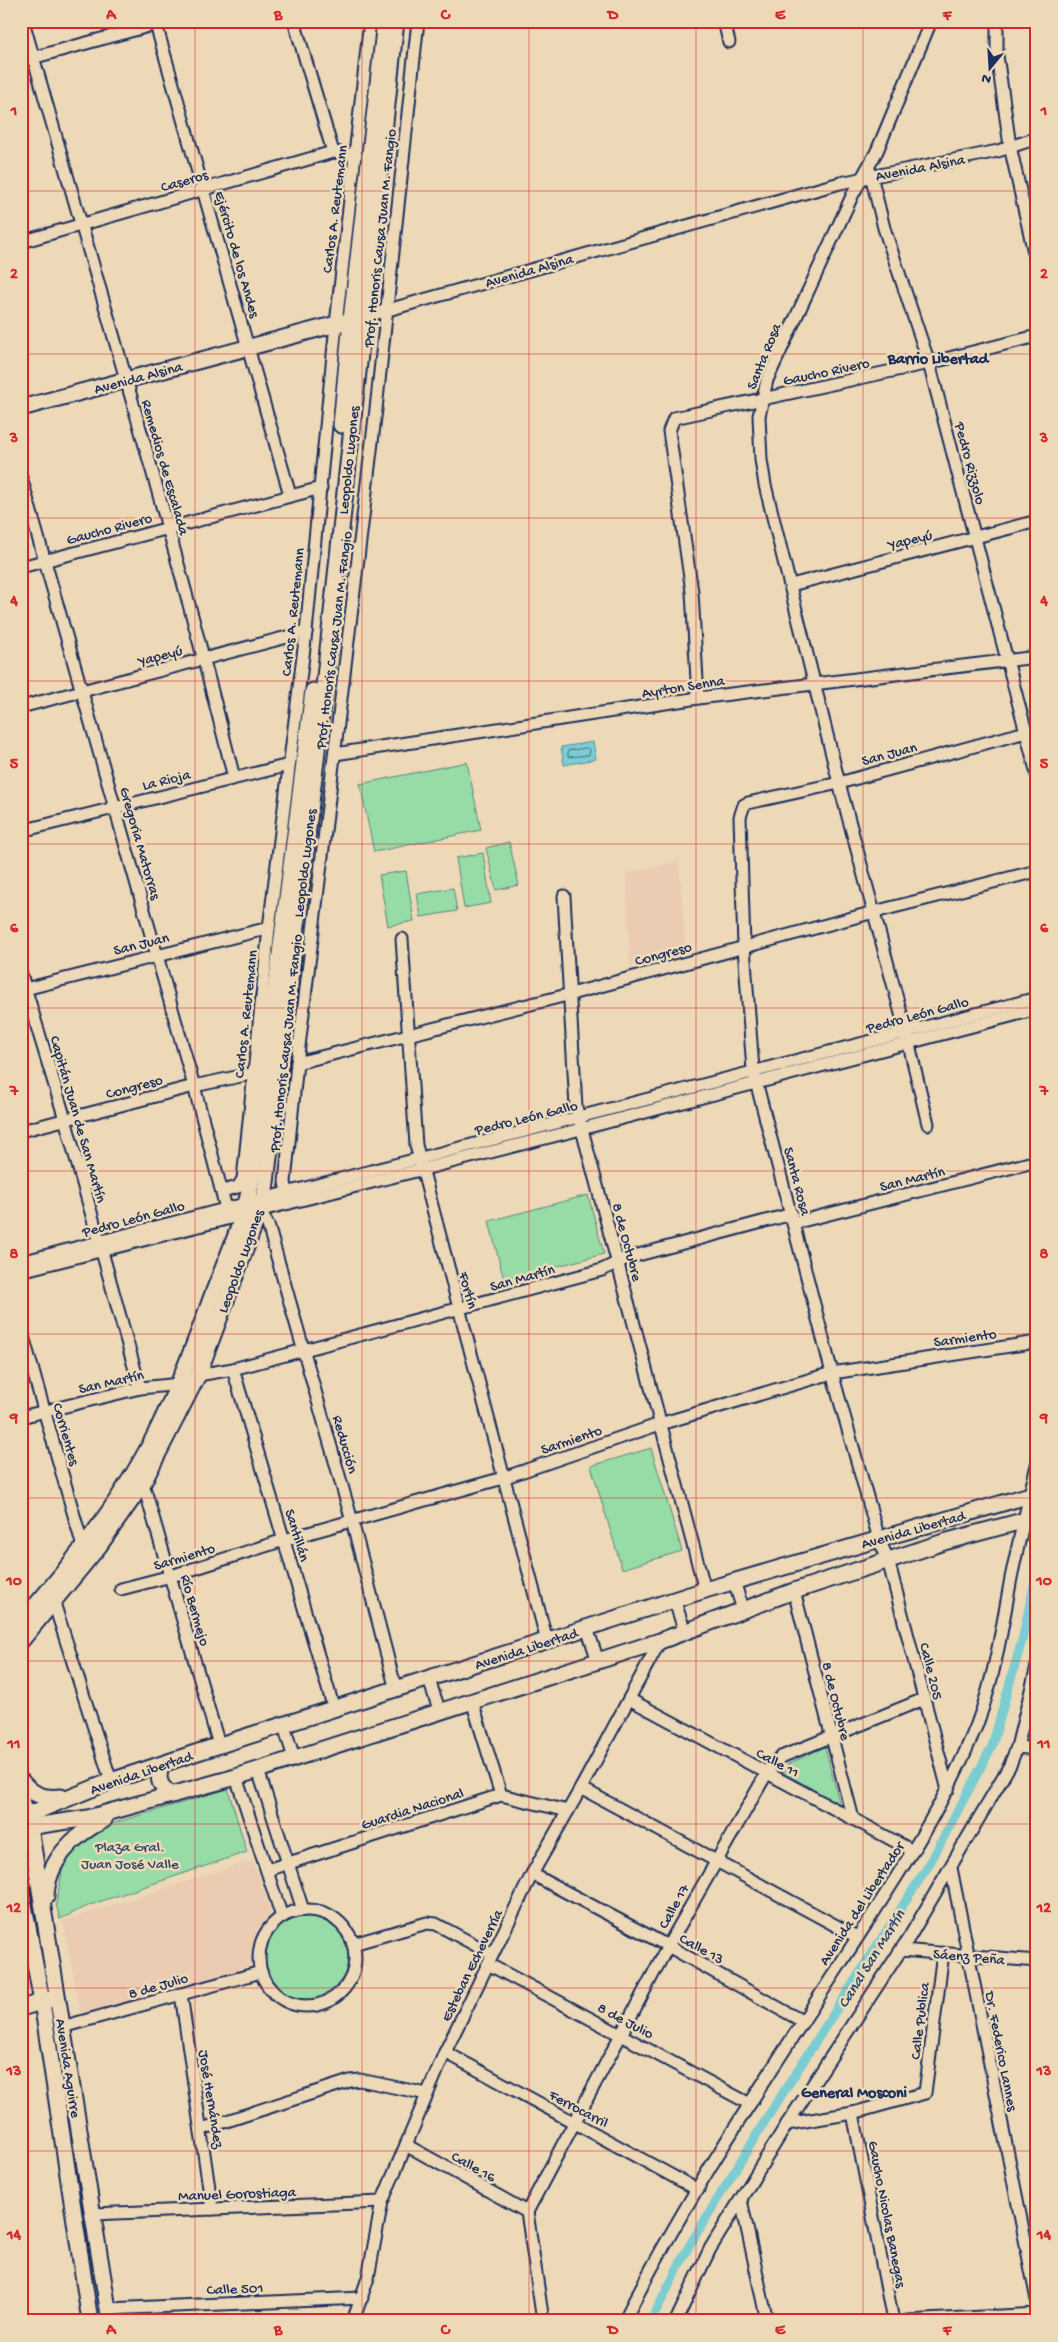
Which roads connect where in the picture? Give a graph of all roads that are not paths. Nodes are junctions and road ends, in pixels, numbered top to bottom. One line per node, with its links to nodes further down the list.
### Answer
1 (23, 21): 13 (street, Remedios de Escalada)
2 (167, 21): 11 (street)
3 (294, 21): 17 (street)
4 (370, 21): 18 (street, Carlos A. Reutemann)
5 (385, 21): 25 (main road, Leopoldo Lugones)
6 (396, 21): 25 (main road, Leopoldo Lugones)
7 (418, 21): 24 (street, Prof. Honoris Causa Juan M. Fangio)
8 (724, 21): 12 (street)
9 (931, 21): 19 (street, Pedro Rizzolo)
10 (997, 21): 16 (street)
11 (155, 23): 13 (street); 20 (street, Ejército de los Andes)
12 (729, 42)
13 (33, 58): 14 (street); 21 (street, Remedios de Escalada)
14 (21, 62)
15 (1037, 138): 16 (street, Avenida Alsina)
16 (1010, 146): 19 (street, Avenida Alsina); 23 (street)
17 (333, 152): 18 (street, Caseros); 20 (street, Caseros)
18 (356, 155): 25 (street, Carlos A. Reutemann)
19 (866, 178): 24 (street, Avenida Alsina); 28 (street, Pedro Rizzolo); 30 (street, Santa Rosa)
20 (204, 190): 21 (street, Caseros); 27 (street, Ejército de los Andes)
21 (82, 224): 22 (street, Caseros); 29 (street, Remedios de Escalada)
22 (21, 242)
23 (1037, 266)
24 (387, 310): 25 (street, Avenida Alsina); 50 (street, Prof. Honoris Causa Juan M. Fangio)
25 (350, 320): 27 (main road, Avenida Alsina); 33 (street, Carlos A. Reutemann); 84 (main road, Leopoldo Lugones)
26 (1037, 336): 28 (street, Gaucho Rivero)
27 (249, 347): 29 (main road, Avenida Alsina); 34 (street, Ejército de los Andes)
28 (929, 363): 30 (street, Gaucho Rivero); 37 (street, Pedro Rizzolo)
29 (126, 380): 31 (main road, Avenida Alsina); 36 (street, Remedios de Escalada)
30 (761, 400): 40 (street, Santa Rosa); 47 (street, Gaucho Rivero)
31 (21, 408)
32 (21, 477): 38 (street, Gregoria Matorras)
33 (321, 488): 34 (street, Gaucho Rivero); 41 (street, Carlos A. Reutemann)
34 (290, 496): 36 (street, Gaucho Rivero)
35 (1037, 521): 37 (street, Yapeyú)
36 (168, 528): 38 (street, Gaucho Rivero); 43 (street, Remedios de Escalada)
37 (975, 538): 40 (street, Yapeyú); 44 (street, Pedro Rizzolo)
38 (44, 561): 39 (street, Gaucho Rivero); 46 (street, Gregoria Matorras)
39 (21, 567)
40 (791, 585): 45 (street, Santa Rosa)
41 (306, 632): 43 (street, Yapeyú); 51 (street, Carlos A. Reutemann)
42 (1037, 657): 44 (street, Ayrton Senna)
43 (204, 659): 46 (street, Yapeyú); 53 (street, Remedios de Escalada)
44 (1006, 660): 45 (street, Ayrton Senna); 49 (street, Pedro Rizzolo)
45 (815, 682): 47 (street, Ayrton Senna); 54 (street, Santa Rosa)
46 (81, 691): 48 (street, Yapeyú); 56 (street, Gregoria Matorras)
47 (698, 698): 50 (street, Ayrton Senna)
48 (21, 707)
49 (1032, 731): 52 (street, Pedro Rizzolo); 54 (street, San Juan)
50 (335, 754): 72 (street, Prof. Honoris Causa Juan M. Fangio)
51 (289, 765): 53 (street, La Rioja); 61 (street, Carlos A. Reutemann)
52 (1037, 774)
53 (234, 778): 56 (street, La Rioja)
54 (839, 782): 55 (street, San Juan); 60 (street, Santa Rosa)
55 (748, 802): 63 (street, Santa Rosa)
56 (115, 807): 57 (street, La Rioja); 64 (street, Gregoria Matorras)
57 (21, 831)
58 (1037, 871): 60 (street, Congreso)
59 (564, 896): 67 (street, 8 de Octubre)
60 (874, 912): 63 (street, Congreso); 71 (street, Santa Rosa)
61 (269, 928): 64 (street, San Juan); 73 (street, Carlos A. Reutemann)
62 (402, 939): 70 (street, Fortín)
63 (744, 947): 67 (street, Congreso); 74 (street, Santa Rosa)
64 (156, 955): 66 (street, San Juan); 75 (street, Gregoria Matorras)
65 (21, 974): 66 (street, Capitán Juan de San Martín)
66 (23, 989): 76 (street, Capitán Juan de San Martín)
67 (570, 994): 70 (street, Congreso); 77 (street, 8 de Octubre)
68 (1037, 998): 71 (street, Pedro León Gallo)
69 (1037, 1009): 71 (street, Pedro León Gallo)
70 (408, 1035): 72 (street, Congreso); 81 (street, Fortín)
71 (907, 1037): 74 (street, Pedro León Gallo); 78 (street, Santa Rosa)
72 (297, 1063): 83 (street, Prof. Honoris Causa Juan M. Fangio)
73 (254, 1073): 75 (street, Congreso); 82 (street, Carlos A. Reutemann)
74 (755, 1077): 77 (street, Pedro León Gallo); 86 (street, Santa Rosa)
75 (194, 1086): 76 (street, Congreso); 82 (street, Gregoria Matorras)
76 (65, 1120): 79 (street, Congreso); 87 (street, Capitán Juan de San Martín)
77 (580, 1124): 81 (street, Pedro León Gallo); 89 (street, 8 de Octubre)
78 (928, 1124)
79 (21, 1131)
80 (1037, 1161): 86 (street, San Martín)
81 (420, 1164): 83 (street, Pedro León Gallo); 91 (street, Fortín)
82 (222, 1191): 85 (street, Gregoria Matorras)
83 (288, 1198): 84 (street, Pedro León Gallo)
84 (253, 1207): 85 (street, Pedro León Gallo); 94 (street, Reducción); 97 (main road, Leopoldo Lugones); 98 (main road, Leopoldo Lugones)
85 (227, 1213): 87 (street, Pedro León Gallo)
86 (793, 1218): 89 (street, San Martín); 96 (street, Santa Rosa)
87 (100, 1246): 88 (street, Pedro León Gallo); 90 (street, Pedro León Gallo); 99 (street, Capitán Juan de San Martín)
88 (21, 1262)
89 (618, 1262): 91 (street, San Martín); 102 (street, 8 de Octubre)
90 (21, 1271)
91 (459, 1310): 94 (street, San Martín); 104 (street, Fortín)
92 (21, 1329): 100 (street, Corrientes)
93 (1037, 1342): 96 (street, Sarmiento)
94 (303, 1351): 95 (street, San Martín); 108 (street, Reducción)
95 (233, 1369): 97 (street, San Martín); 110 (street, Santillán)
96 (832, 1373): 102 (street, Sarmiento); 109 (street, Santa Rosa)
97 (198, 1375): 105 (main road, Leopoldo Lugones)
98 (180, 1384): 99 (street, San Martín); 111 (main road, Leopoldo Lugones)
99 (140, 1388): 100 (street, San Martín)
100 (45, 1412): 101 (street, San Martín); 111 (street, Corrientes)
101 (21, 1418)
102 (660, 1424): 104 (street, Sarmiento); 116 (street, 8 de Octubre)
103 (1037, 1465): 106 (street, Avenida del Libertador)
104 (503, 1478): 108 (street, Sarmiento); 125 (street, Fortín)
105 (142, 1485): 113 (street, Río Bermejo); 119 (main road, Leopoldo Lugones)
106 (1033, 1494): 107 (street, Avenida del Libertador); 109 (main road, Avenida Libertad)
107 (1031, 1518): 112 (main road, Avenida Libertad); 149 (street, Avenida del Libertador)
108 (352, 1521): 110 (street, Sarmiento); 130 (street, Reducción)
109 (879, 1539): 112 (street, Santa Rosa); 114 (main road, Avenida Libertad)
110 (284, 1540): 113 (street, Sarmiento); 134 (street, Santillán)
111 (83, 1548): 121 (main road, Leopoldo Lugones)
112 (888, 1560): 117 (main road, Avenida Libertad); 132 (street, Calle 205)
113 (171, 1576): 115 (street, Sarmiento); 138 (street, Río Bermejo)
114 (734, 1581): 116 (main road, Avenida Libertad); 120 (street)
115 (121, 1589)
116 (705, 1590): 118 (main road, Avenida Libertad)
117 (794, 1591): 120 (main road, Avenida Libertad); 137 (street, 8 de Octubre)
118 (674, 1600): 122 (main road, Avenida Libertad); 123 (street)
119 (54, 1603): 124 (main road, Leopoldo Lugones); 146 (street)
120 (743, 1610): 123 (main road, Avenida Libertad)
121 (21, 1622)
122 (587, 1628): 125 (main road, Avenida Libertad); 127 (street)
123 (685, 1632): 126 (main road, Avenida Libertad)
124 (21, 1641)
125 (547, 1641): 129 (main road, Avenida Libertad)
126 (660, 1641): 127 (main road, Avenida Libertad); 131 (street, Esteban Echeverría)
127 (598, 1661): 133 (main road, Avenida Libertad)
128 (1036, 1669): 139 (street)
129 (429, 1680): 130 (main road, Avenida Libertad); 135 (street)
130 (396, 1690): 134 (main road, Avenida Libertad)
131 (629, 1699): 144 (street, Calle 11); 148 (street, Esteban Echeverría)
132 (924, 1699): 137 (street, Calle 17); 149 (street, Calle 205)
133 (472, 1701): 135 (main road, Avenida Libertad); 151 (street)
134 (334, 1709): 136 (main road, Avenida Libertad)
135 (440, 1712): 141 (main road, Avenida Libertad)
136 (284, 1726): 138 (main road, Avenida Libertad); 141 (street)
137 (831, 1737): 144 (street, Calle 17); 156 (street, 8 de Octubre)
138 (219, 1745): 142 (main road, Avenida Libertad)
139 (1017, 1747): 140 (street); 161 (street)
140 (1037, 1749)
141 (294, 1758): 143 (main road, Avenida Libertad)
142 (161, 1765): 146 (main road, Avenida Libertad); 150 (main road)
143 (258, 1770): 145 (main road, Avenida Libertad); 160 (street)
144 (767, 1773): 156 (street, Calle 11); 159 (street, Calle 17)
145 (236, 1777): 150 (main road, Avenida Libertad); 162 (street)
146 (111, 1781): 153 (main road, Avenida Libertad)
147 (21, 1782): 153 (main road)
148 (581, 1788): 155 (street, Esteban Echeverría); 159 (street)
149 (948, 1790): 158 (street, Avenida del Libertador)
150 (172, 1795): 154 (main road, Avenida Libertad)
151 (501, 1795): 155 (street); 160 (street, Guardia Nacional)
152 (21, 1796): 157 (main road, Avenida Aguirre)
153 (75, 1796): 157 (main road, Avenida Libertad)
154 (127, 1809): 157 (main road, Avenida Libertad); 167 (main road)
155 (568, 1811): 163 (street, Esteban Echeverría)
156 (853, 1819): 158 (street, Calle 11)
157 (25, 1823): 167 (main road, Avenida Aguirre)
158 (913, 1851): 168 (street, Avenida del Libertador)
159 (715, 1861): 168 (street); 170 (street, Calle 17)
160 (288, 1863): 162 (street, Guardia Nacional); 165 (street)
161 (951, 1868): 171 (street); 173 (street, Dr. Federico Lannes)
162 (267, 1870): 166 (street)
163 (532, 1874): 170 (street, Calle 13); 174 (street, Esteban Echeverría)
164 (21, 1889): 179 (main road, Avenida Aguirre)
165 (303, 1910): 166 (street); 169 (street)
166 (282, 1917): 176 (street)
167 (44, 1921): 178 (main road, Avenida Aguirre)
168 (857, 1937): 181 (street, Avenida del Libertador)
169 (353, 1944): 174 (street, 8 de Julio); 176 (street)
170 (668, 1946): 181 (street, Calle 13); 183 (street, Calle 17)
171 (901, 1950): 172 (street, Sáenz Peña); 189 (street)
172 (943, 1954): 173 (street, Sáenz Peña); 187 (street, Calle Publica)
173 (968, 1956): 175 (street, Sáenz Peña); 198 (street, Dr. Federico Lannes)
174 (490, 1959): 183 (street, 8 de Julio); 184 (street, Esteban Echeverría)
175 (1037, 1961)
176 (261, 1972): 177 (street, 8 de Julio)
177 (181, 1994): 182 (street, 8 de Julio); 190 (street, José Hernández)
178 (58, 1997): 179 (main road); 182 (main road, Avenida Aguirre)
179 (42, 2002): 180 (main road); 204 (main road, Avenida Aguirre)
180 (21, 2008)
181 (802, 2022): 186 (street, Avenida del Libertador)
182 (62, 2027): 197 (main road, Avenida Aguirre)
183 (622, 2034): 186 (street, 8 de Julio); 188 (street, Calle 17)
184 (446, 2052): 185 (street, Esteban Echeverría); 188 (street, Ferrocarril)
185 (427, 2094): 190 (street); 191 (street, Esteban Echeverría)
186 (750, 2104): 192 (street, Avenida del Libertador)
187 (854, 2112): 189 (street); 210 (street, Gaucho Nicolas Banegas)
188 (575, 2122): 192 (street, Ferrocarril); 196 (street, Calle 17)
189 (787, 2124): 193 (street)
190 (202, 2129): 195 (street, José Hernández)
191 (406, 2145): 194 (street, Esteban Echeverría); 196 (street, Calle 16)
192 (698, 2190): 207 (street, Avenida del Libertador)
193 (741, 2200): 208 (street); 209 (street)
194 (382, 2202): 195 (street, Manuel Gorostiaga); 199 (street, Esteban Echeverría)
195 (212, 2209): 197 (street, Manuel Gorostiaga)
196 (527, 2212): 206 (street)
197 (93, 2214): 202 (main road, Avenida Aguirre)
198 (1035, 2275): 200 (street, Dr. Federico Lannes)
199 (362, 2298): 202 (street, Calle 501); 205 (street, Esteban Echeverría)
200 (1037, 2300)
201 (1037, 2314): 203 (street)
202 (109, 2315)
203 (991, 2319): 211 (street)
204 (90, 2321)
205 (353, 2321)
206 (543, 2321)
207 (624, 2321)
208 (676, 2321)
209 (768, 2321)
210 (893, 2321)
211 (908, 2321)

